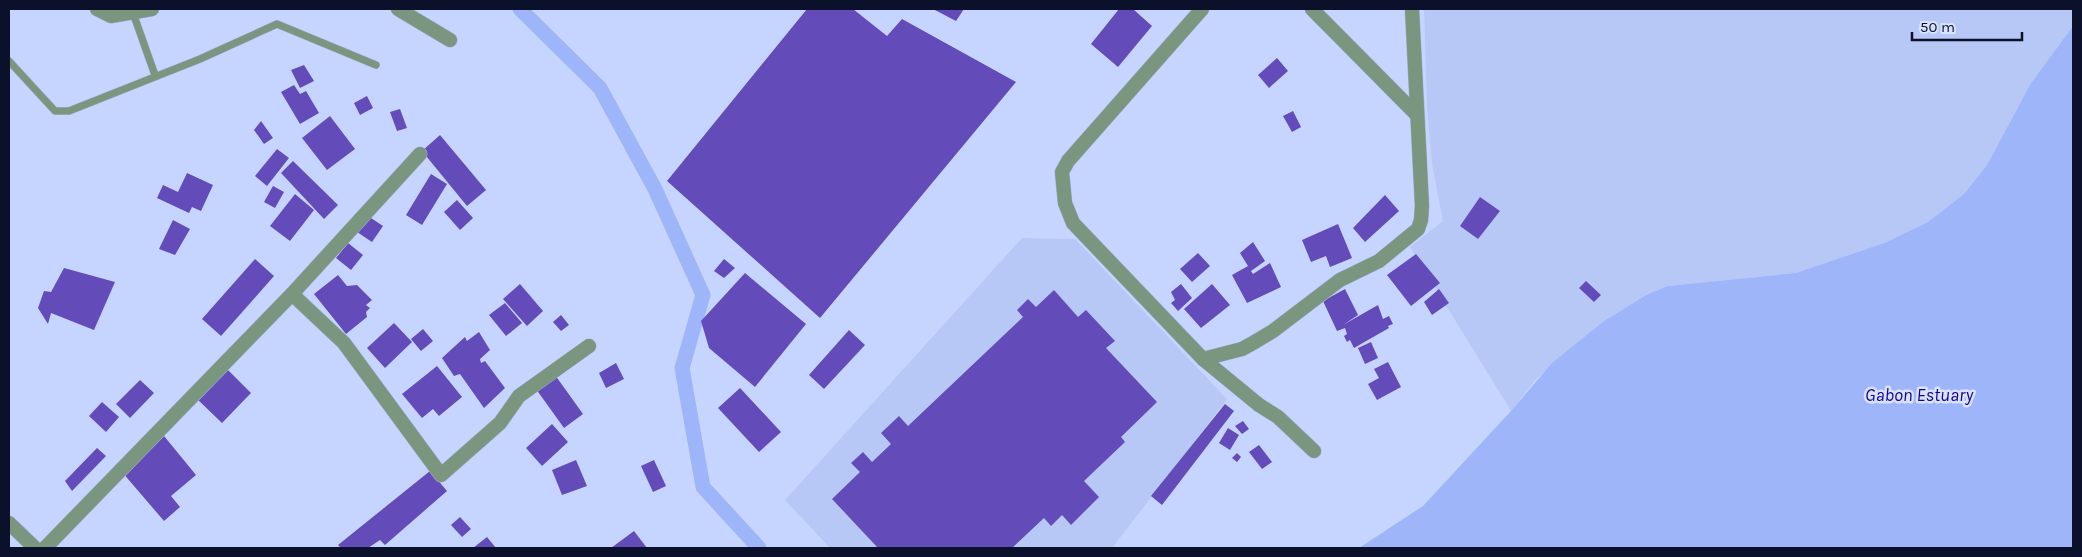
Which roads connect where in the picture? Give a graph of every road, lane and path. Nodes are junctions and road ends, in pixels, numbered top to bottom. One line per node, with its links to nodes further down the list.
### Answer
1 (97, 9): 7 (street)
2 (152, 9): 7 (street)
3 (398, 9): 8 (street)
4 (1202, 9): 16 (street)
5 (1312, 9): 12 (street)
6 (1412, 9): 12 (street)
7 (133, 13): 11 (lane)
8 (450, 40)
9 (9, 61): 11 (lane)
10 (376, 65): 11 (lane)
11 (155, 75)
12 (1417, 115): 16 (street)
13 (420, 154): 14 (street)
14 (292, 294): 15 (street); 20 (street)
15 (589, 346)
16 (1203, 359): 17 (street)
17 (1314, 451)
18 (9, 523): 19 (street)
19 (35, 548)
20 (45, 548)

